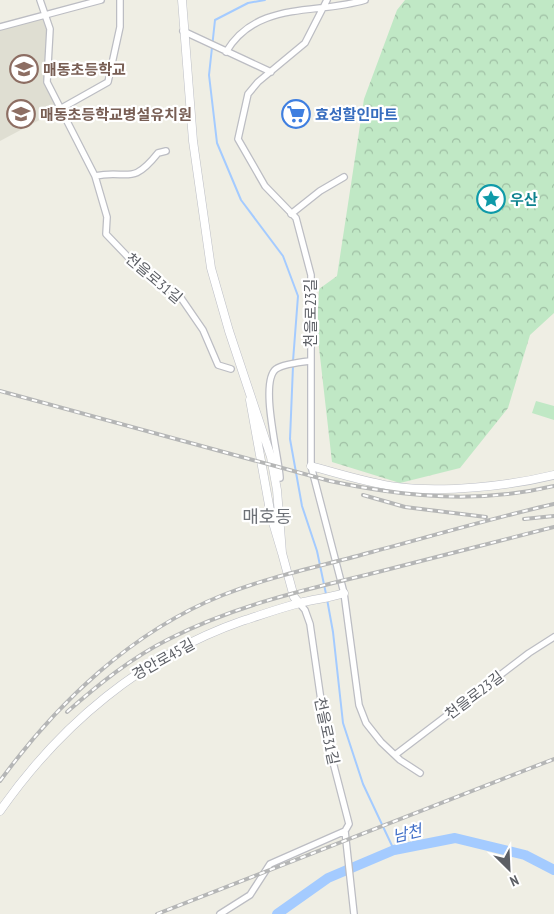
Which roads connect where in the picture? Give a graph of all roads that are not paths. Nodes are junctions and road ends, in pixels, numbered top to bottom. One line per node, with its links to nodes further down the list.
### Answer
1 (40, 0): 7 (street, 천을로31길)
2 (101, 0): 7 (street)
3 (120, 0): 12 (street)
4 (182, 0): 9 (street)
5 (365, 0): 6 (street)
6 (325, 3): 10 (street); 11 (street, 천을로23길)
7 (45, 14): 8 (street); 12 (street, 천을로31길)
8 (0, 27)
9 (183, 31): 10 (street); 19 (street)
10 (226, 52): 11 (street)
11 (272, 72): 16 (street, 천을로23길)
12 (60, 109): 14 (street, 천을로31길)
13 (166, 152): 14 (street)
14 (95, 176): 18 (street, 천을로31길)
15 (344, 177): 16 (street)
16 (291, 214): 17 (street, 천을로23길)
17 (307, 361): 20 (street, 천을로23길); 22 (street)
18 (231, 369)
19 (250, 400): 23 (street); 23 (street)
20 (311, 466): 21 (street); 24 (street, 천을로23길)
21 (554, 475)
22 (280, 478)
23 (282, 553): 25 (street, 천을로31길)
24 (341, 594): 25 (street, 경안로45길); 27 (street, 천을로23길)
25 (299, 603): 29 (street, 경안로45길); 30 (street, 천을로31길)
26 (554, 637): 27 (street, 천을로23길)
27 (395, 755): 28 (street, 천을로23길)
28 (420, 773)
29 (0, 811)
30 (346, 831): 31 (street, 천을로31길); 32 (street)
31 (354, 911)
32 (220, 914)

